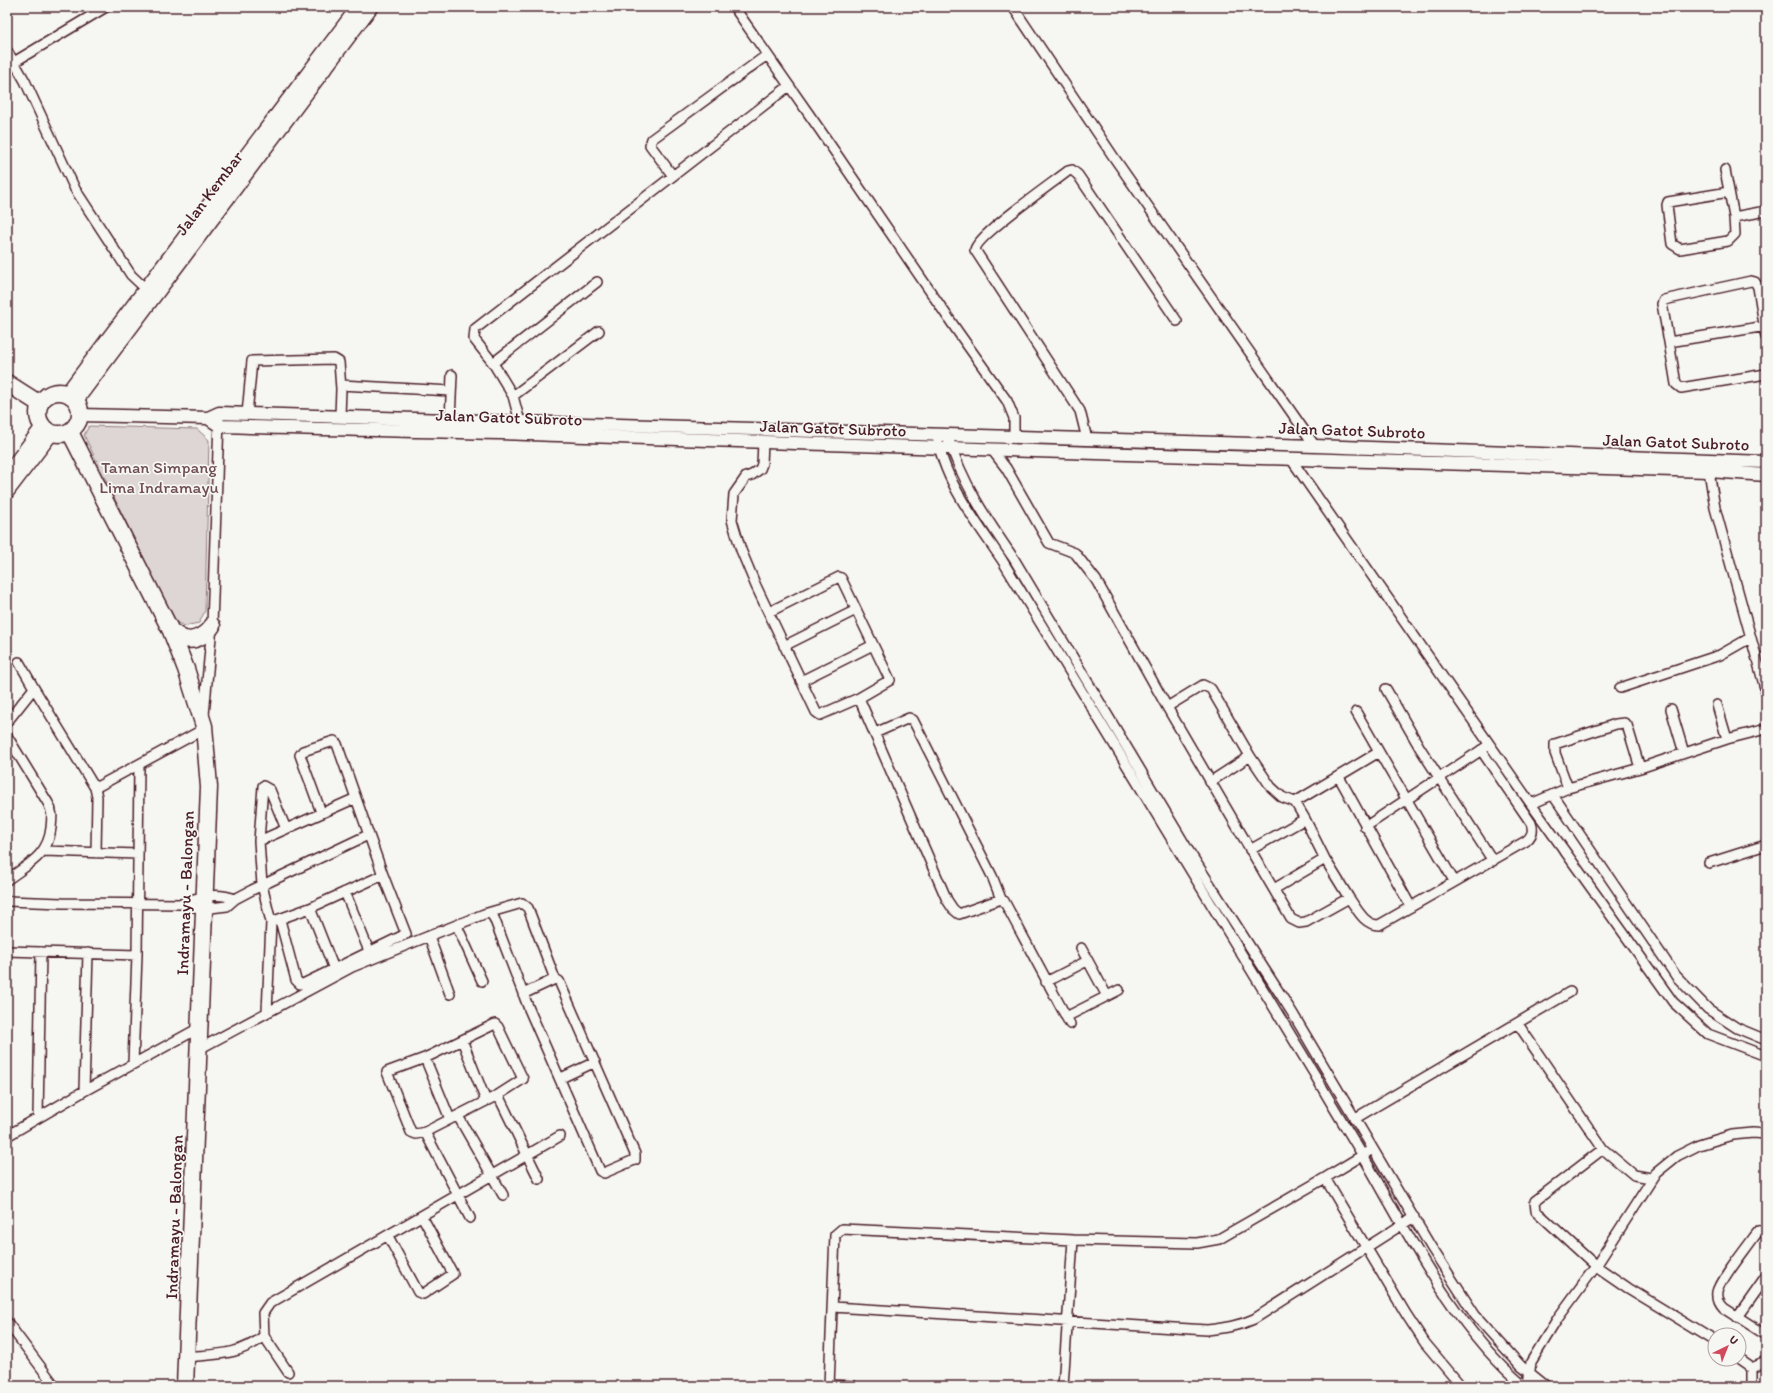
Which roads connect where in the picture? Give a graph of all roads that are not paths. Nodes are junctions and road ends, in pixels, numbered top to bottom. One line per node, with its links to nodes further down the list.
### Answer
1 (106, 7): 8 (street)
2 (358, 7): 16 (main road, Jalan Kembar)
3 (371, 7): 16 (main road, Jalan Kembar)
4 (734, 7): 7 (street)
5 (1013, 7): 48 (street)
6 (7, 51): 8 (street)
7 (767, 55): 9 (street); 11 (street)
8 (14, 62): 16 (street)
9 (789, 86): 11 (street); 45 (street)
10 (1725, 170): 12 (street)
11 (673, 176): 22 (street)
12 (1729, 192): 14 (street); 14 (street)
13 (1766, 211): 14 (street)
14 (1734, 217)
15 (597, 282): 22 (street)
16 (147, 290): 29 (main road, Jalan Kembar)
17 (1177, 321): 46 (street)
18 (1765, 326): 20 (street); 21 (street); 21 (street)
19 (599, 331): 28 (street)
20 (1766, 337)
21 (1668, 342): 23 (street)
22 (493, 363): 28 (street)
23 (1766, 374)
24 (452, 375): 27 (street)
25 (7, 383): 30 (highway)
26 (341, 385): 27 (street); 31 (street); 34 (street)
27 (451, 391): 35 (street)
28 (514, 396): 36 (street)
29 (75, 403): 30 (highway); 32 (street, Jalan Gatot Subroto); 42 (highway)
30 (40, 404): 40 (highway)
31 (248, 414): 32 (street, Jalan Gatot Subroto); 33 (street, Jalan Gatot Subroto)
32 (214, 416): 38 (street)
33 (316, 416): 34 (street, Jalan Gatot Subroto); 39 (street)
34 (340, 416): 35 (street, Jalan Gatot Subroto)
35 (450, 420): 36 (street, Jalan Gatot Subroto)
36 (520, 422): 41 (street, Jalan Gatot Subroto)
37 (604, 424): 41 (street, Jalan Gatot Subroto); 43 (street, Jalan Gatot Subroto); 44 (street)
38 (220, 426): 39 (street, Jalan Gatot Subroto); 60 (street)
39 (315, 429): 41 (street, Jalan Gatot Subroto)
40 (48, 430): 42 (highway); 55 (main road); 57 (main road)
41 (585, 430): 44 (street, Jalan Gatot Subroto)
42 (70, 432): 61 (highway, Indramayu - Balongan)
43 (942, 435): 45 (street, Jalan Gatot Subroto); 49 (street); 50 (street)
44 (604, 437): 47 (street, Jalan Gatot Subroto)
45 (1014, 437): 46 (street, Jalan Gatot Subroto)
46 (1087, 439): 48 (street, Jalan Gatot Subroto)
47 (763, 445): 49 (street, Jalan Gatot Subroto); 59 (street)
48 (1311, 446): 53 (street, Jalan Gatot Subroto)
49 (939, 449): 50 (street, Jalan Gatot Subroto); 157 (street)
50 (952, 449): 51 (street, Jalan Gatot Subroto); 156 (street)
51 (992, 450): 52 (street, Jalan Gatot Subroto); 73 (street)
52 (1293, 459): 54 (street, Jalan Gatot Subroto); 82 (street)
53 (1766, 462)
54 (1709, 472): 56 (street, Jalan Gatot Subroto); 62 (street)
55 (7, 474)
56 (1766, 475)
57 (7, 492)
58 (856, 610): 59 (street); 63 (street); 64 (street)
59 (769, 612): 64 (street)
60 (212, 626): 61 (highway); 77 (street)
61 (171, 632): 77 (highway, Indramayu - Balongan)
62 (1750, 638): 68 (street); 70 (street)
63 (873, 645): 66 (street); 71 (street)
64 (784, 646): 66 (street)
65 (19, 662): 67 (street)
66 (801, 681): 71 (street)
67 (34, 688): 76 (street); 92 (street)
68 (1620, 688)
69 (1386, 689): 90 (street)
70 (1766, 692)
71 (859, 698): 79 (street)
72 (1717, 705): 81 (street)
73 (1167, 707): 86 (street); 91 (street)
74 (1671, 709): 85 (street)
75 (1356, 712): 84 (street)
76 (7, 722)
77 (204, 728): 87 (street); 122 (highway, Indramayu - Balongan)
78 (1766, 729): 81 (street)
79 (875, 733): 120 (street); 120 (street)
80 (7, 736): 107 (street)
81 (1727, 739): 85 (street)
82 (1490, 744): 83 (street); 98 (street)
83 (1481, 750): 90 (street); 111 (street)
84 (1379, 752): 89 (street); 96 (street)
85 (1684, 753): 88 (street)
86 (1250, 756): 91 (street); 97 (street)
87 (139, 765): 92 (street); 109 (street)
88 (1640, 768): 93 (street); 93 (street)
89 (1339, 777): 97 (street); 101 (street)
90 (1440, 778): 96 (street); 111 (street)
91 (1210, 782): 106 (street)
92 (95, 788): 108 (street)
93 (1568, 788): 94 (street)
94 (1551, 795): 98 (street); 150 (street)
95 (356, 798): 99 (street); 99 (street); 103 (street)
96 (1407, 800): 101 (street); 115 (street)
97 (1295, 802): 100 (street)
98 (1532, 803): 152 (street)
99 (321, 812): 102 (street)
100 (1305, 819): 106 (street); 110 (street)
101 (1365, 827): 124 (street)
102 (286, 829): 104 (street); 104 (street)
103 (368, 835): 113 (street); 116 (street)
104 (259, 841): 116 (street)
105 (1766, 845): 112 (street)
106 (1250, 850): 117 (street)
107 (44, 851): 108 (street); 114 (street)
108 (96, 853): 109 (street)
109 (138, 854): 123 (street)
110 (1325, 859): 117 (street); 119 (street)
111 (1493, 861): 115 (street)
112 (1709, 863)
113 (383, 875): 118 (street); 132 (street)
114 (7, 880)
115 (1454, 881): 124 (street)
116 (262, 884): 122 (street); 127 (street)
117 (1274, 889): 119 (street)
118 (346, 892): 125 (street); 132 (street)
119 (1349, 898): 124 (street)
120 (1000, 899): 140 (street)
121 (7, 900): 123 (street)
122 (203, 903): 123 (street); 148 (highway, Indramayu - Balongan)
123 (137, 904): 135 (street)
124 (1411, 907)
125 (310, 908): 127 (street); 137 (street)
126 (490, 913): 128 (street); 138 (street); 144 (street)
127 (275, 921): 137 (street); 146 (street)
128 (457, 926): 129 (street); 139 (street)
129 (429, 936): 143 (street); 146 (street)
130 (1081, 948): 136 (street)
131 (7, 951): 133 (street)
132 (369, 951): 137 (street)
133 (41, 952): 134 (street); 162 (street)
134 (88, 953): 135 (street); 159 (street)
135 (137, 955): 155 (street)
136 (1087, 962): 140 (street); 145 (street)
137 (334, 968)
138 (555, 979): 144 (street); 154 (street)
139 (482, 981)
140 (1046, 982): 145 (street)
141 (1119, 990): 145 (street)
142 (1570, 992): 147 (street)
143 (450, 994)
144 (523, 994): 158 (street)
145 (1107, 996)
146 (267, 1012): 151 (street)
147 (1518, 1024): 164 (street); 170 (street)
148 (199, 1028): 151 (highway, Indramayu - Balongan); 155 (street)
149 (462, 1040): 153 (street); 160 (street); 161 (street)
150 (1766, 1040)
151 (199, 1050): 196 (highway, Indramayu - Balongan)
152 (1766, 1056)
153 (425, 1058): 163 (street); 165 (street)
154 (595, 1062): 158 (street); 158 (street)
155 (133, 1064): 159 (street)
156 (1325, 1070): 157 (street); 164 (street)
157 (1315, 1075): 172 (street)
158 (560, 1078)
159 (84, 1091): 162 (street)
160 (498, 1095): 161 (street); 171 (street)
161 (486, 1101): 163 (street)
162 (38, 1117): 167 (street)
163 (454, 1117): 165 (street); 173 (street)
164 (1354, 1119): 169 (street)
165 (425, 1132): 177 (street)
166 (1766, 1134): 175 (street)
167 (7, 1136)
168 (560, 1136): 171 (street)
169 (1373, 1149): 172 (street); 180 (street)
170 (1603, 1149): 175 (street); 187 (street)
171 (526, 1155): 173 (street); 176 (street)
172 (1362, 1155): 174 (street); 182 (street)
173 (492, 1175): 177 (street); 178 (street)
174 (1326, 1178): 185 (street); 186 (street)
175 (1652, 1178): 187 (street)
176 (539, 1179)
177 (457, 1195): 179 (street); 181 (street)
178 (503, 1195)
179 (422, 1216): 184 (street); 184 (street)
180 (1414, 1217): 182 (street); 200 (street)
181 (470, 1218)
182 (1401, 1226): 186 (street); 204 (street)
183 (1766, 1230): 190 (street)
184 (388, 1236): 194 (street)
185 (1074, 1240): 189 (street); 191 (street)
186 (1366, 1246): 191 (street); 210 (street)
187 (1596, 1266): 195 (street); 198 (street)
188 (1766, 1276): 190 (street)
189 (833, 1307): 191 (street); 207 (street)
190 (1737, 1317): 193 (street)
191 (1068, 1321): 209 (street)
192 (7, 1322): 205 (street)
193 (1766, 1335)
194 (264, 1336): 196 (street); 202 (street)
195 (1707, 1336)
196 (186, 1357): 206 (highway, Indramayu - Balongan)
197 (1766, 1361): 201 (street)
198 (1531, 1362): 200 (street); 203 (street)
199 (1747, 1364): 201 (street)
200 (1522, 1366): 203 (street); 204 (street)
201 (1752, 1367): 212 (street)
202 (288, 1372)
203 (1529, 1372): 204 (street); 211 (street)
204 (1523, 1385)
205 (55, 1386)
206 (185, 1386)
207 (830, 1386): 208 (street)
208 (853, 1386)
209 (1063, 1386)
210 (1461, 1386)
211 (1546, 1386)
212 (1752, 1386)

